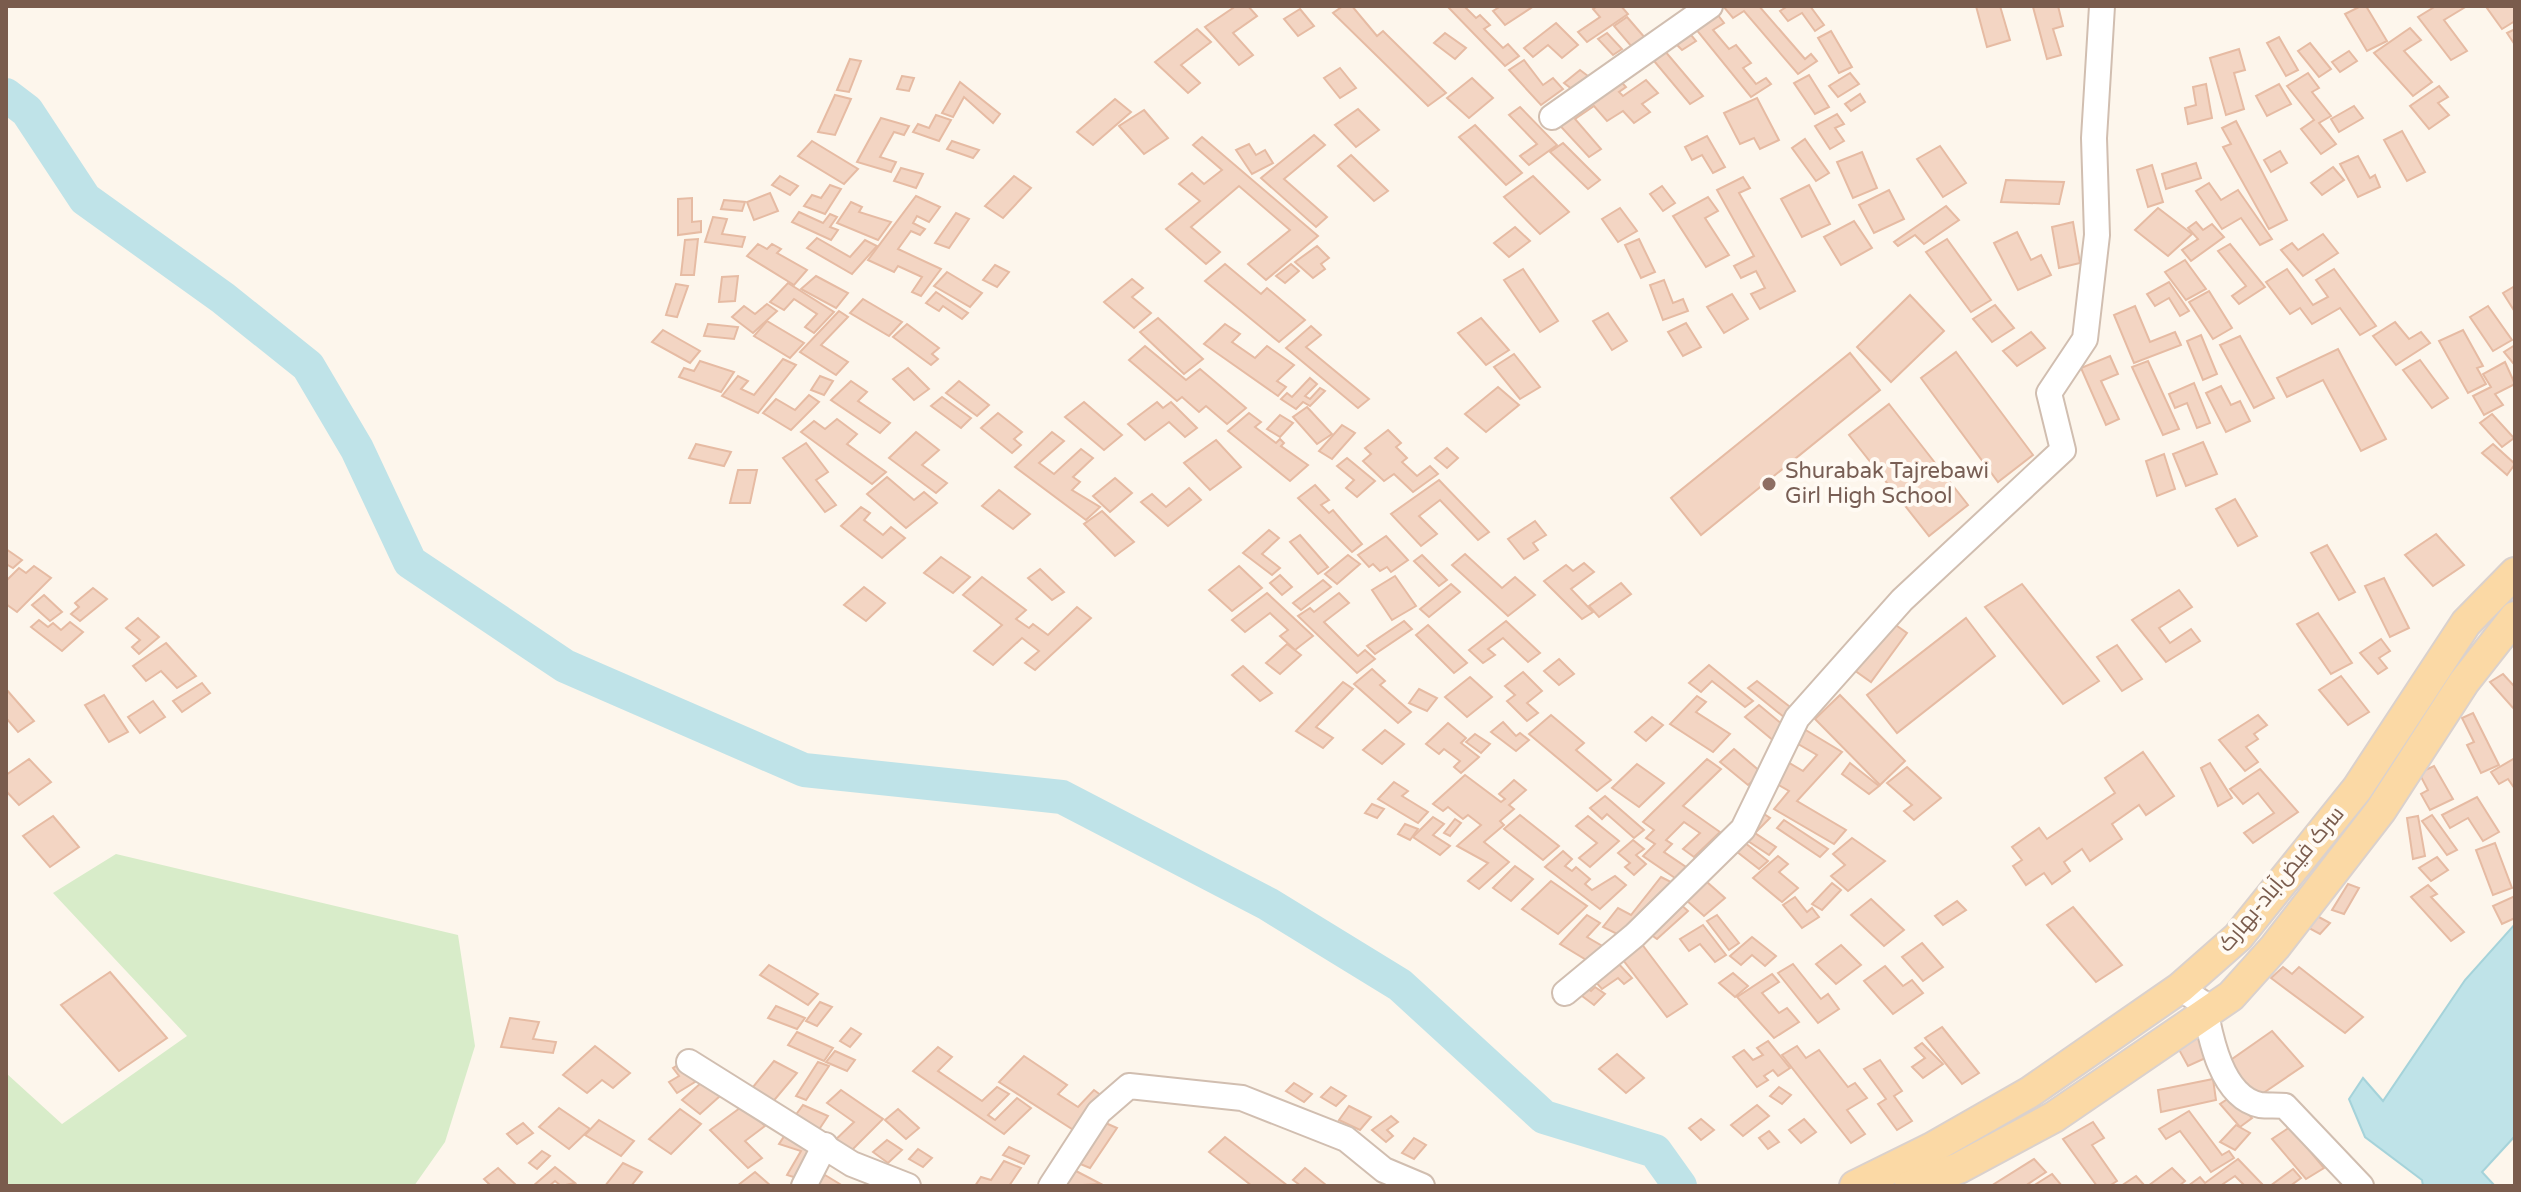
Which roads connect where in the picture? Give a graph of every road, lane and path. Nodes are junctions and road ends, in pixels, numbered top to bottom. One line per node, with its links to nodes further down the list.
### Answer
1 (1710, 6): 3 (street)
2 (2102, 6): 6 (street)
3 (1552, 117)
4 (2515, 573): 7 (main road, سرک فیض‌آباد-بهارک)
5 (2515, 617): 7 (main road, سرک فیض‌آباد-بهارک)
6 (1565, 993)
7 (2197, 1002): 10 (main road, سرک فیض‌آباد-بهارک); 15 (main road, سرک فیض‌آباد-بهارک); 17 (street)
8 (689, 1062): 9 (street)
9 (825, 1145): 11 (street); 12 (street)
10 (1966, 1177): 16 (main road, سرک فیض‌آباد-بهارک)
11 (804, 1186)
12 (908, 1186)
13 (1051, 1186): 14 (street)
14 (1422, 1186)
15 (1855, 1186)
16 (1910, 1186)
17 (2361, 1186)

